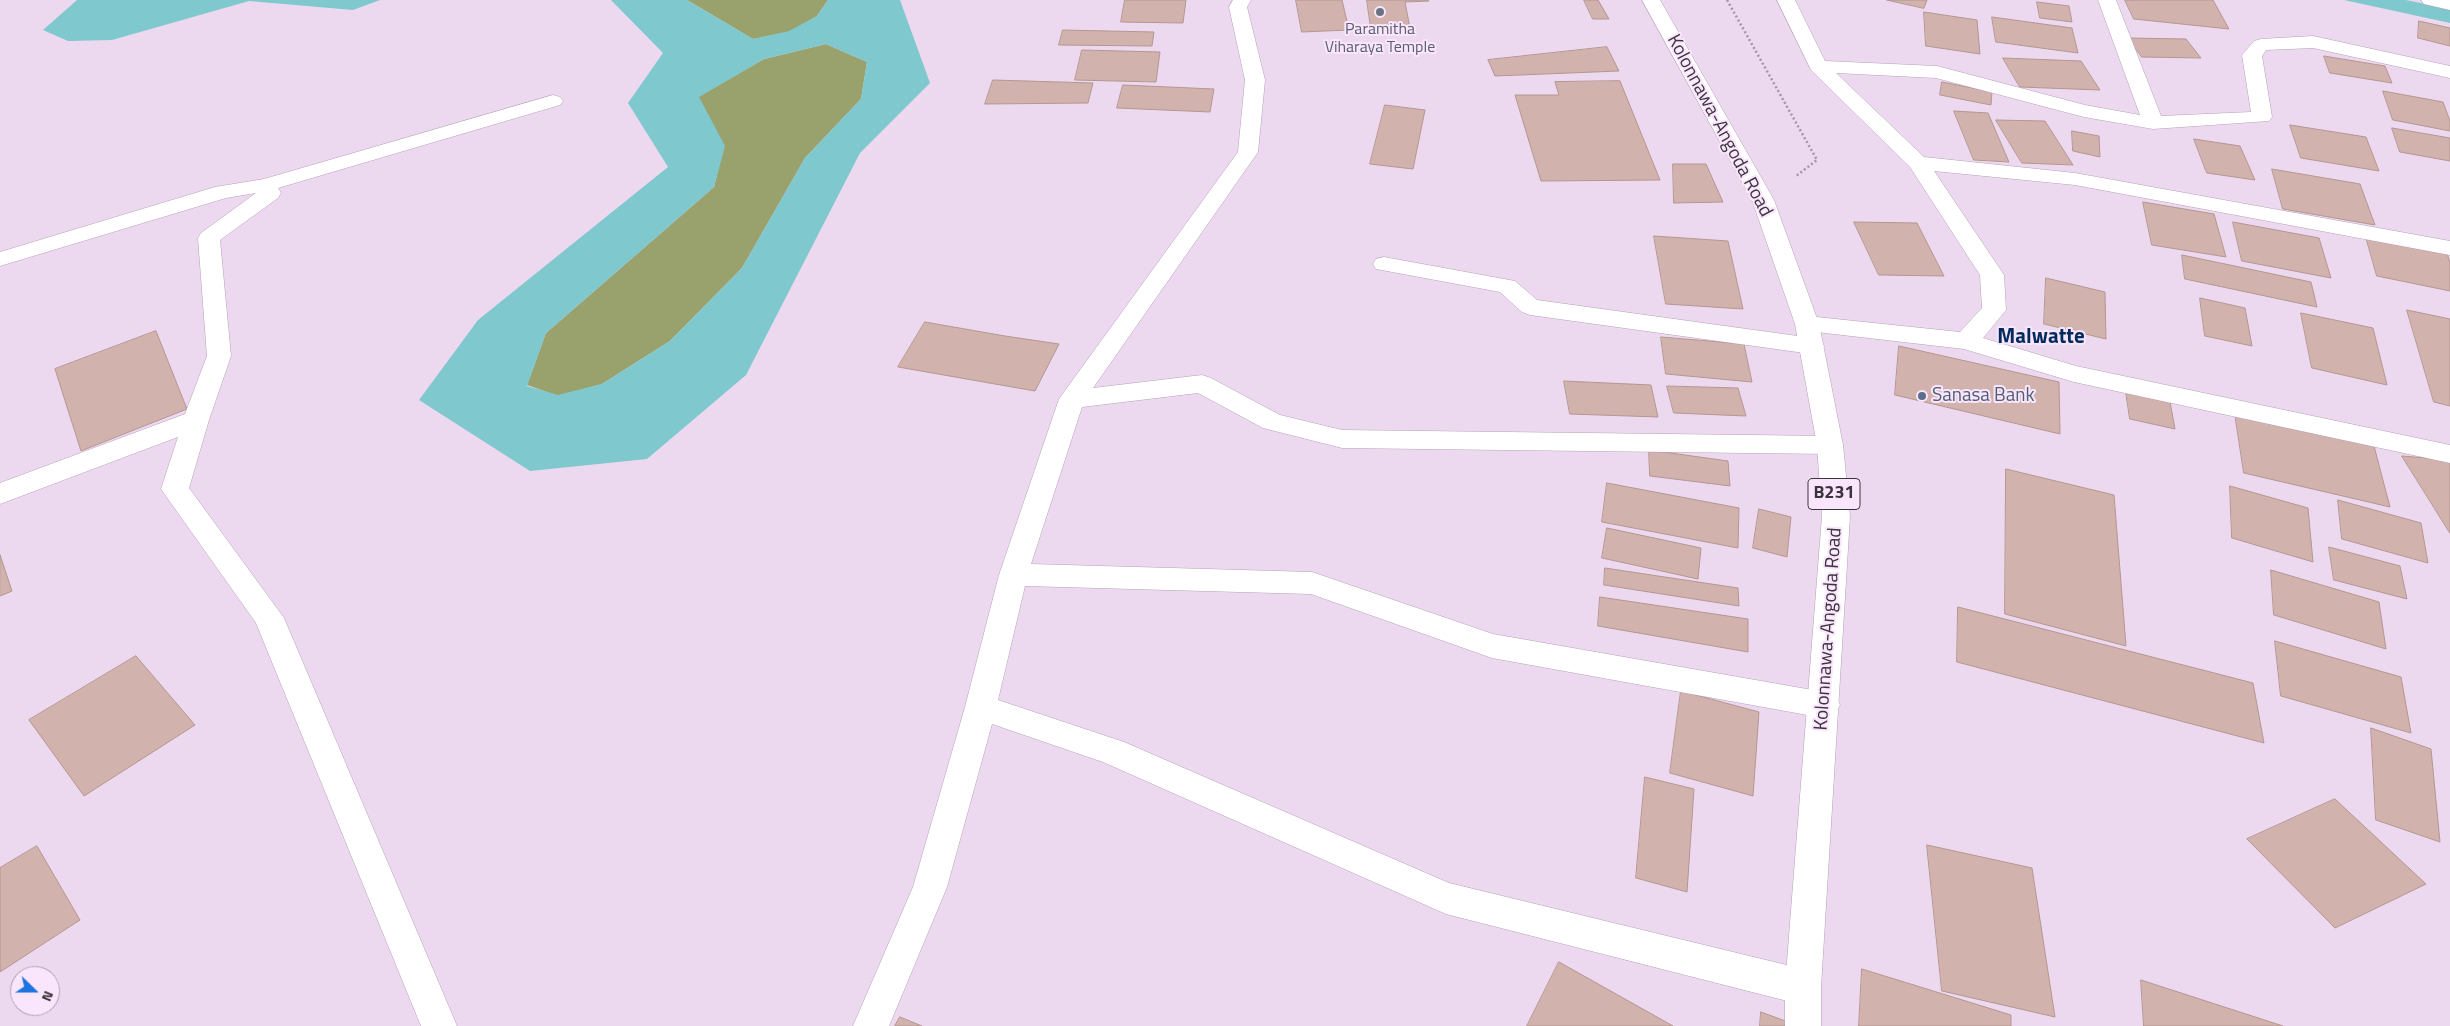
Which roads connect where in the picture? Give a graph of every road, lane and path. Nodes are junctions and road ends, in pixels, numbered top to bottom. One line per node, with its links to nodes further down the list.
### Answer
1 (1242, 0): 20 (street)
2 (1650, 0): 14 (street, Kolonnawa-Angoda Road / B231)
3 (1727, 0): 14 (path)
4 (1786, 0): 8 (street)
5 (2107, 0): 11 (street)
6 (2430, 0): 7 (street)
7 (2450, 5)
8 (1818, 66): 11 (street); 12 (street)
9 (2450, 72): 11 (street)
10 (553, 101): 13 (street)
11 (2153, 123)
12 (1918, 163): 15 (street); 19 (street)
13 (266, 185): 16 (street); 21 (street)
14 (1763, 200): 18 (street, Kolonnawa-Angoda Road / B231)
15 (2450, 248)
16 (0, 260)
17 (1384, 264): 18 (street)
18 (1809, 335): 19 (street); 22 (street, Kolonnawa-Angoda Road / B231)
19 (1966, 341): 23 (street)
20 (1072, 399): 22 (street); 25 (street)
21 (196, 420): 24 (street); 29 (street)
22 (1830, 445): 26 (street, Kolonnawa-Angoda Road / B231)
23 (2450, 454)
24 (0, 494)
25 (1013, 575): 26 (street); 27 (street)
26 (1824, 705): 28 (street, Kolonnawa-Angoda Road / B231)
27 (981, 707): 28 (street); 30 (street)
28 (1803, 987): 31 (street, Kolonnawa-Angoda Road / B231)
29 (439, 1026)
30 (872, 1026)
31 (1803, 1026)

